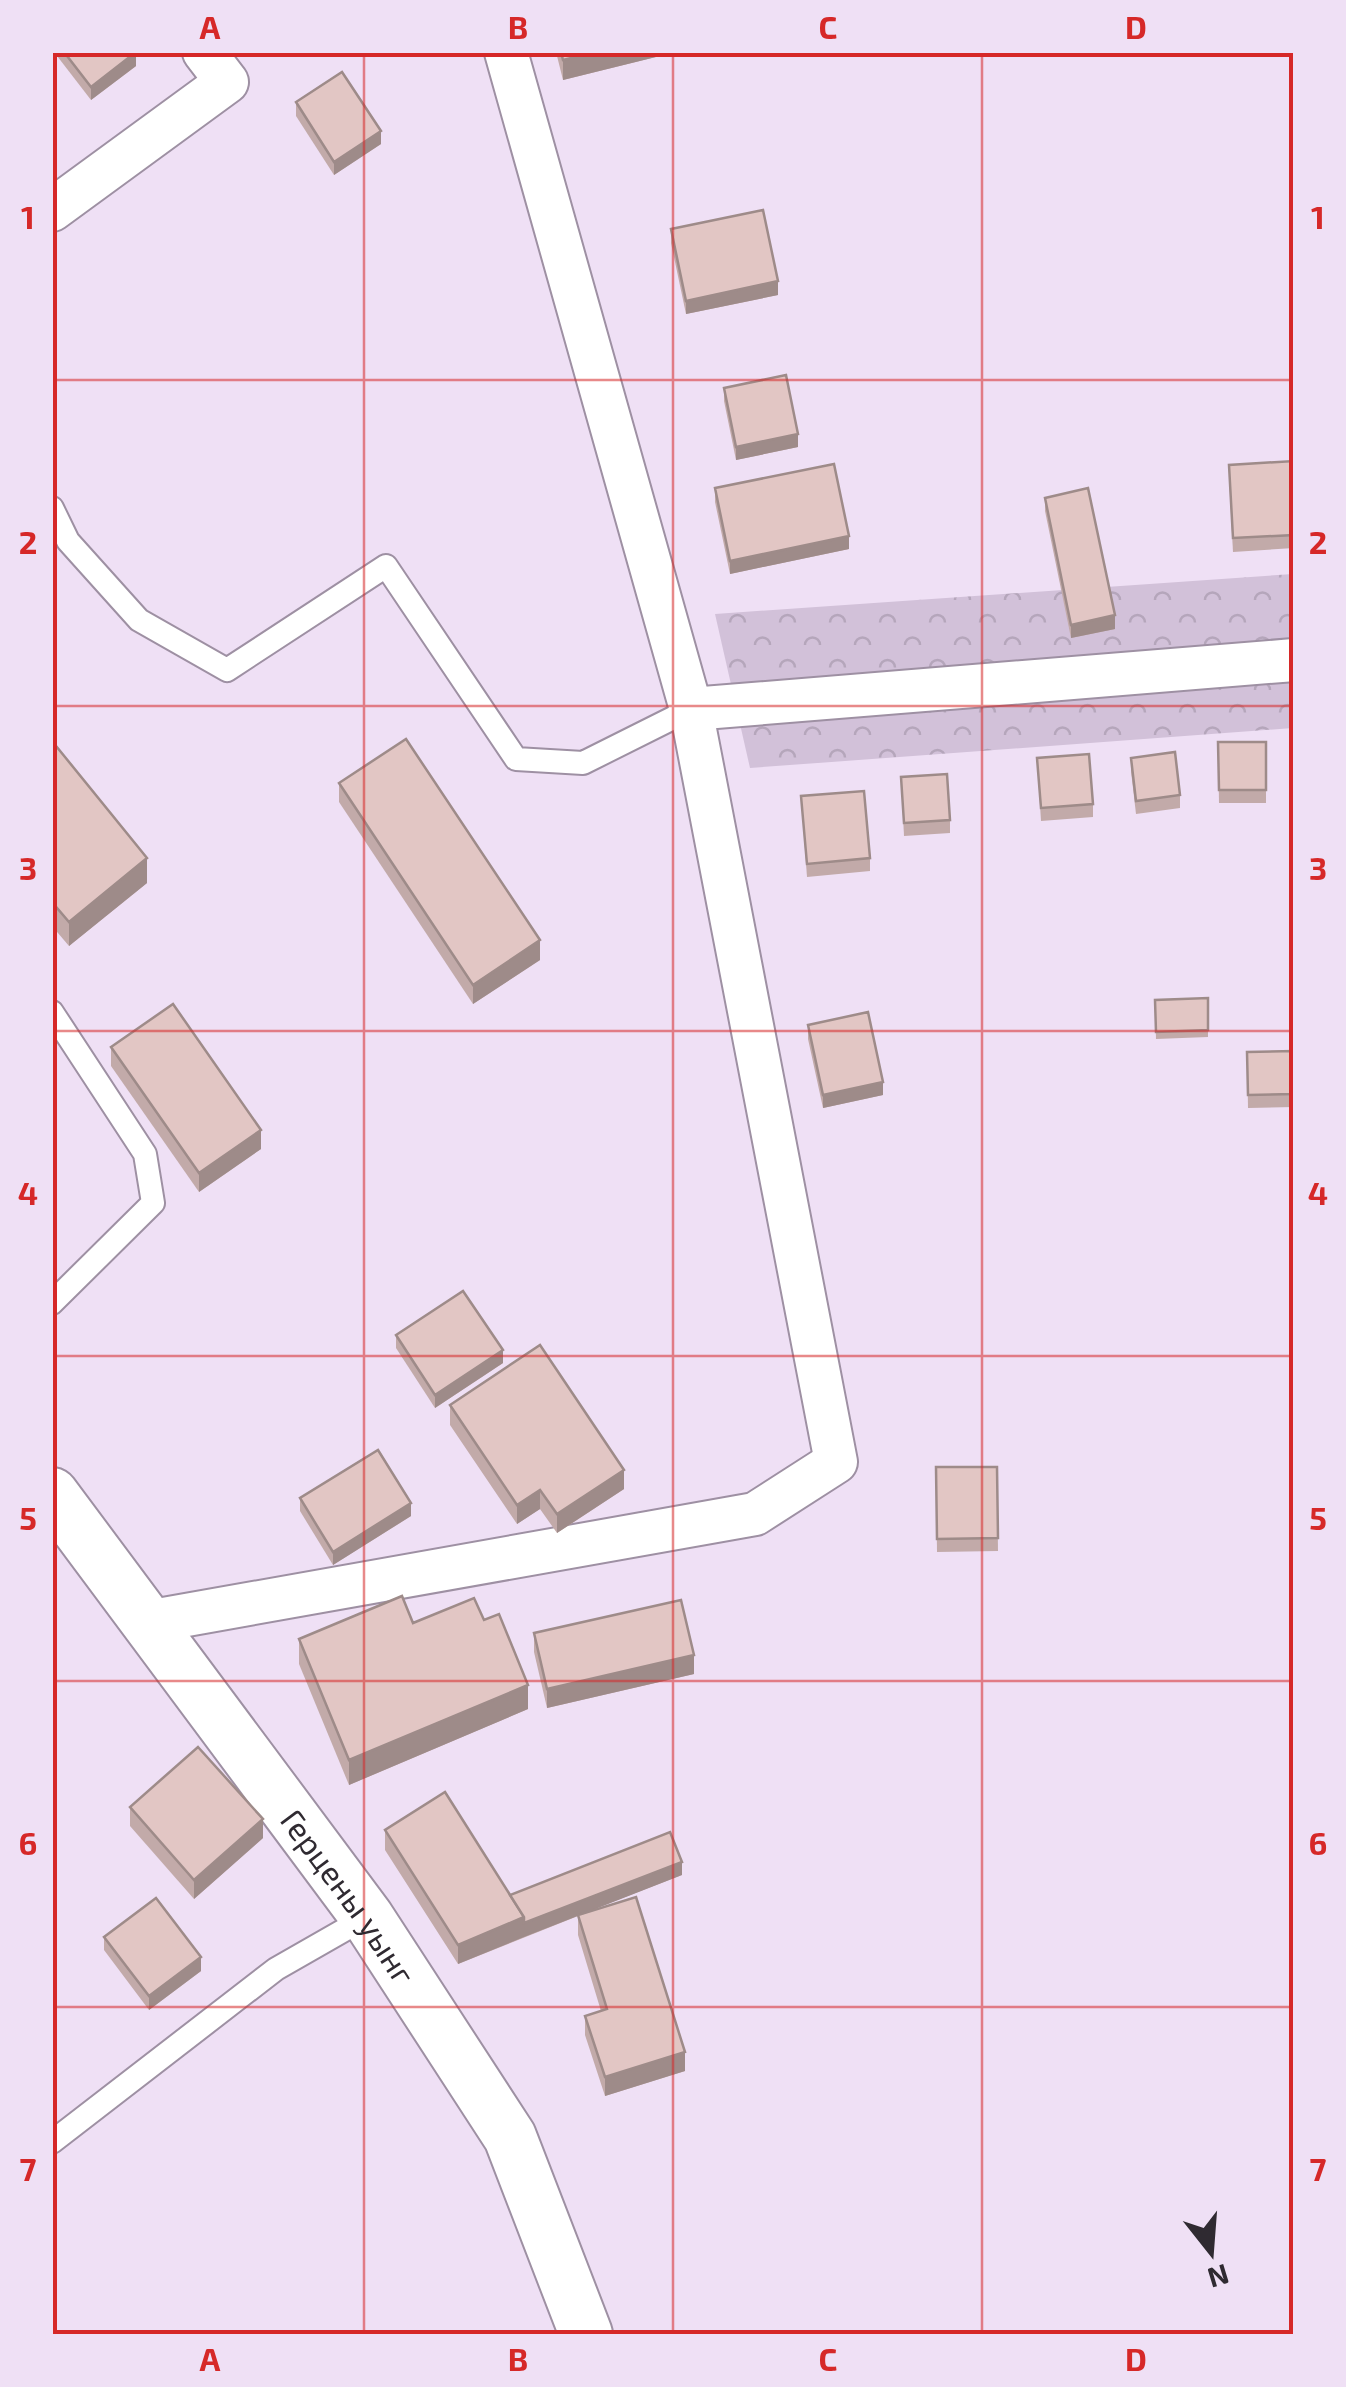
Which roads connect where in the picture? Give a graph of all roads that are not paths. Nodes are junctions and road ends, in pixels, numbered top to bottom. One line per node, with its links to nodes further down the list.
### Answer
1 (506, 52): 6 (street)
2 (216, 67): 3 (street)
3 (52, 210)
4 (52, 508): 6 (lane)
5 (1294, 660): 6 (street)
6 (691, 709): 10 (street)
7 (52, 1012): 8 (lane)
8 (52, 1303)
9 (52, 1494): 10 (street, Герцены уынг)
10 (148, 1622): 11 (street, Герцены уынг)
11 (366, 1917): 12 (lane); 13 (street, Герцены уынг)
12 (52, 2142)
13 (586, 2334)

